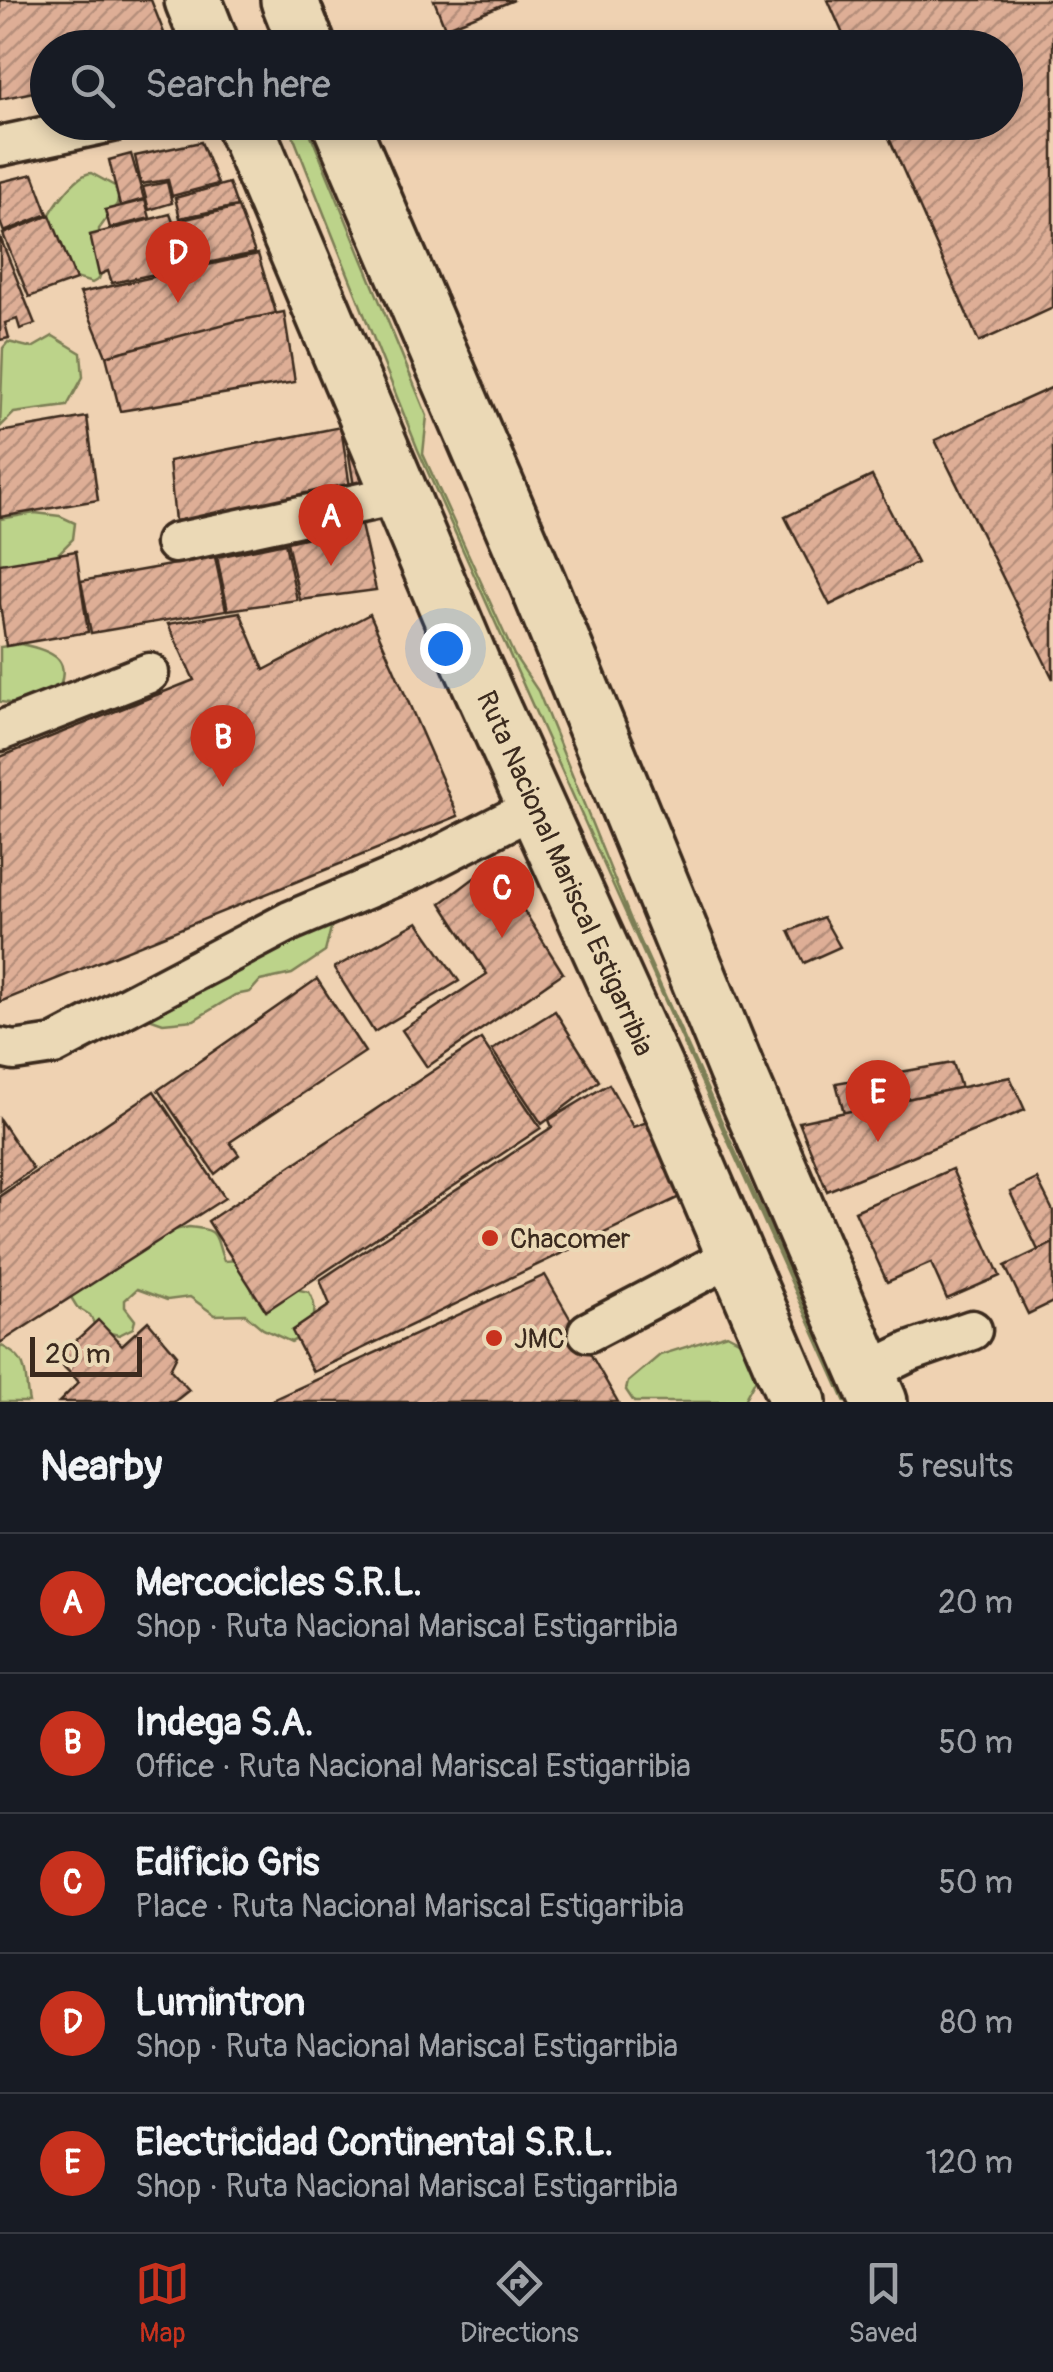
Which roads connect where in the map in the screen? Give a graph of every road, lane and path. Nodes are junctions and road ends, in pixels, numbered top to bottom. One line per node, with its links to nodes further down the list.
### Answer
1 (194, 0): 3 (highway)
2 (289, 0): 4 (highway)
3 (205, 30)
4 (301, 30)
5 (30, 140): 8 (street)
6 (251, 140): 9 (highway, Ruta Nacional Mariscal Estigarribia)
7 (348, 140): 18 (highway)
8 (0, 146)
9 (402, 494): 10 (street); 13 (highway, Ruta Nacional Mariscal Estigarribia)
10 (175, 544)
11 (149, 673): 12 (street)
12 (0, 731)
13 (534, 807): 14 (street); 15 (highway, Ruta Nacional Mariscal Estigarribia)
14 (0, 1048)
15 (735, 1255): 17 (street); 19 (highway, Ruta Nacional Mariscal Estigarribia)
16 (972, 1330): 18 (street)
17 (588, 1332)
18 (872, 1388)
19 (792, 1400)

